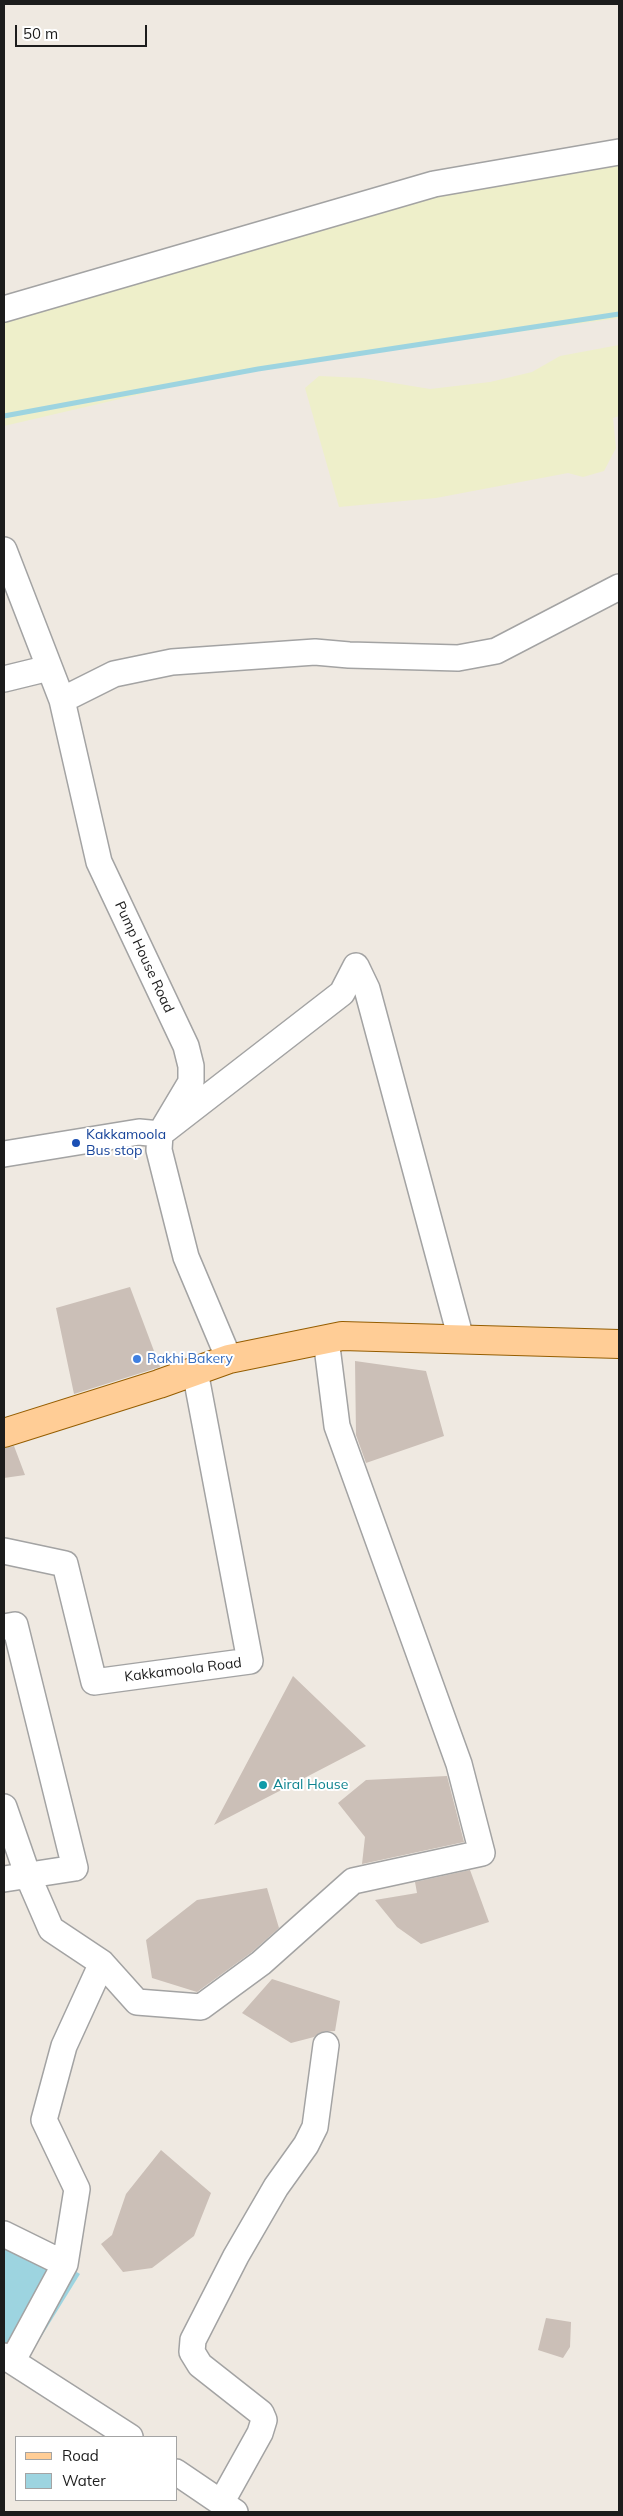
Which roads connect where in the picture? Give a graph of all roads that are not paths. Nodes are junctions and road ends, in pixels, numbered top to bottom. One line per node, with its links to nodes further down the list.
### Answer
1 (619, 152): 2 (street)
2 (4, 309)
3 (4, 550): 5 (street, Pump House Road)
4 (619, 587): 7 (street)
5 (49, 668): 6 (street); 7 (street, Pump House Road)
6 (4, 679)
7 (62, 700): 8 (street, Pump House Road)
8 (160, 1134): 9 (street); 11 (street); 13 (street)
9 (4, 1154)
10 (326, 1339): 11 (main road); 13 (main road); 21 (street)
11 (461, 1339): 12 (main road)
12 (619, 1347)
13 (229, 1359): 14 (main road)
14 (195, 1371): 15 (main road); 16 (street, Kakkamoola Road)
15 (4, 1433)
16 (4, 1551)
17 (4, 1628): 19 (street)
18 (4, 1807): 19 (street)
19 (28, 1876): 20 (street); 21 (street)
20 (4, 1879)
21 (102, 1963): 24 (street)
22 (326, 2045): 28 (street)
23 (4, 2234): 24 (street)
24 (65, 2264): 25 (street)
25 (8, 2358): 26 (street)
26 (128, 2436)
27 (178, 2473): 28 (street)
28 (228, 2508)

